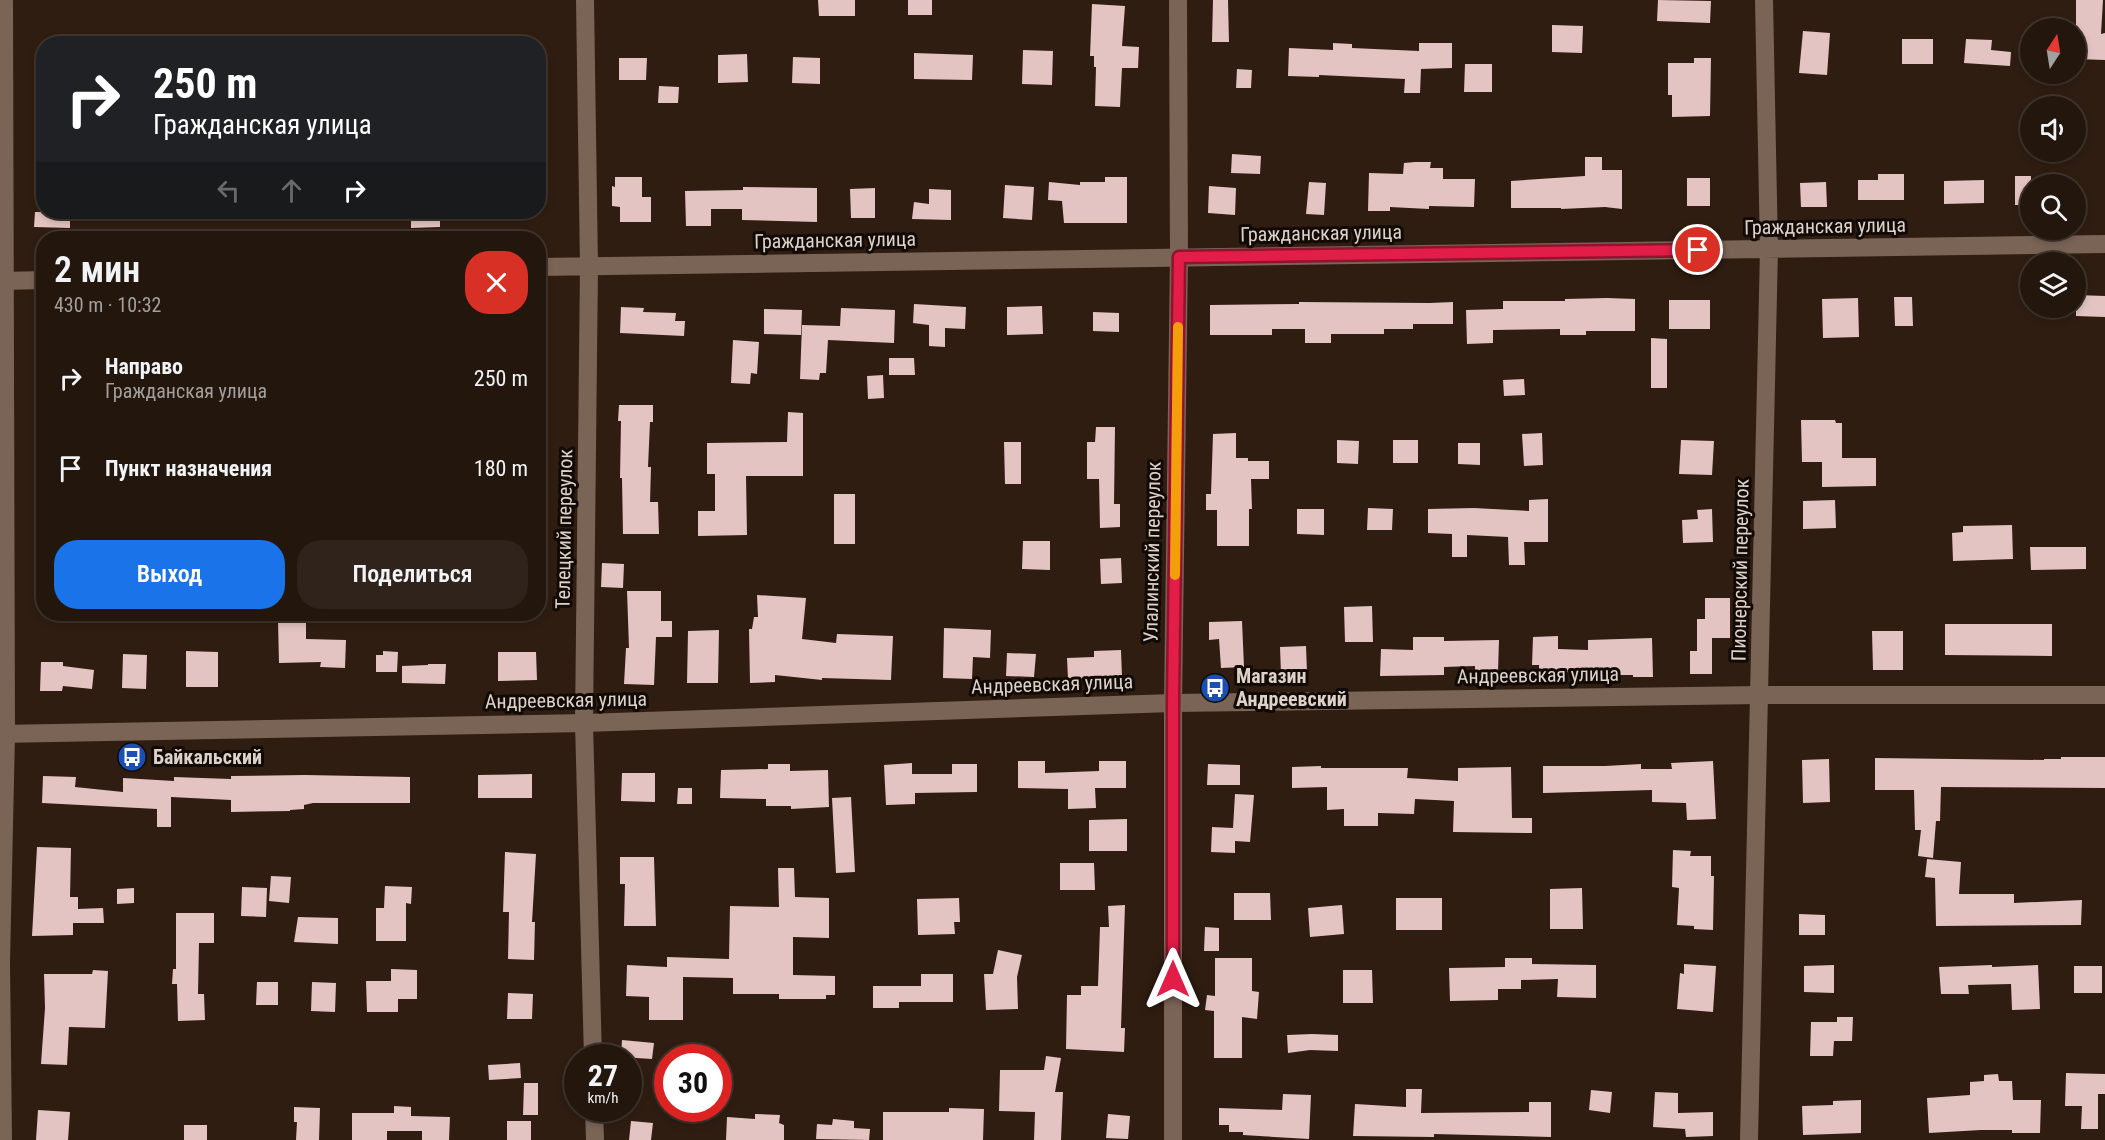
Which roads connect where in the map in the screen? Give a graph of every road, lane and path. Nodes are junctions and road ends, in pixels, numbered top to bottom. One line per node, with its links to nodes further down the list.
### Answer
1 (4, 0): 11 (street)
2 (585, 0): 8 (street, Телецкий переулок)
3 (1178, 0): 7 (street, Улалинский переулок)
4 (1764, 0): 6 (street, Пионерский переулок)
5 (2105, 244): 6 (street, Гражданская улица)
6 (1769, 249): 7 (street, Гражданская улица); 12 (street, Пионерский переулок)
7 (1179, 257): 8 (street, Гражданская улица); 14 (street, Улалинский переулок)
8 (589, 266): 9 (street, Гражданская улица); 15 (street, Телецкий переулок)
9 (546, 267)
10 (36, 280): 11 (street)
11 (3, 281): 16 (street)
12 (1760, 694): 13 (street, Андреевская улица); 14 (street, Андреевская улица); 22 (street, Пионерский переулок)
13 (2105, 695)
14 (1173, 702): 15 (street, Андреевская улица); 21 (street, Улалинский переулок)
15 (584, 723): 16 (street, Андреевская улица); 17 (street, Телецкий переулок)
16 (3, 734): 19 (street)
17 (593, 1044)
18 (594, 1122): 20 (street)
19 (3, 1140)
20 (595, 1140)
21 (1173, 1140)
22 (1749, 1140)

